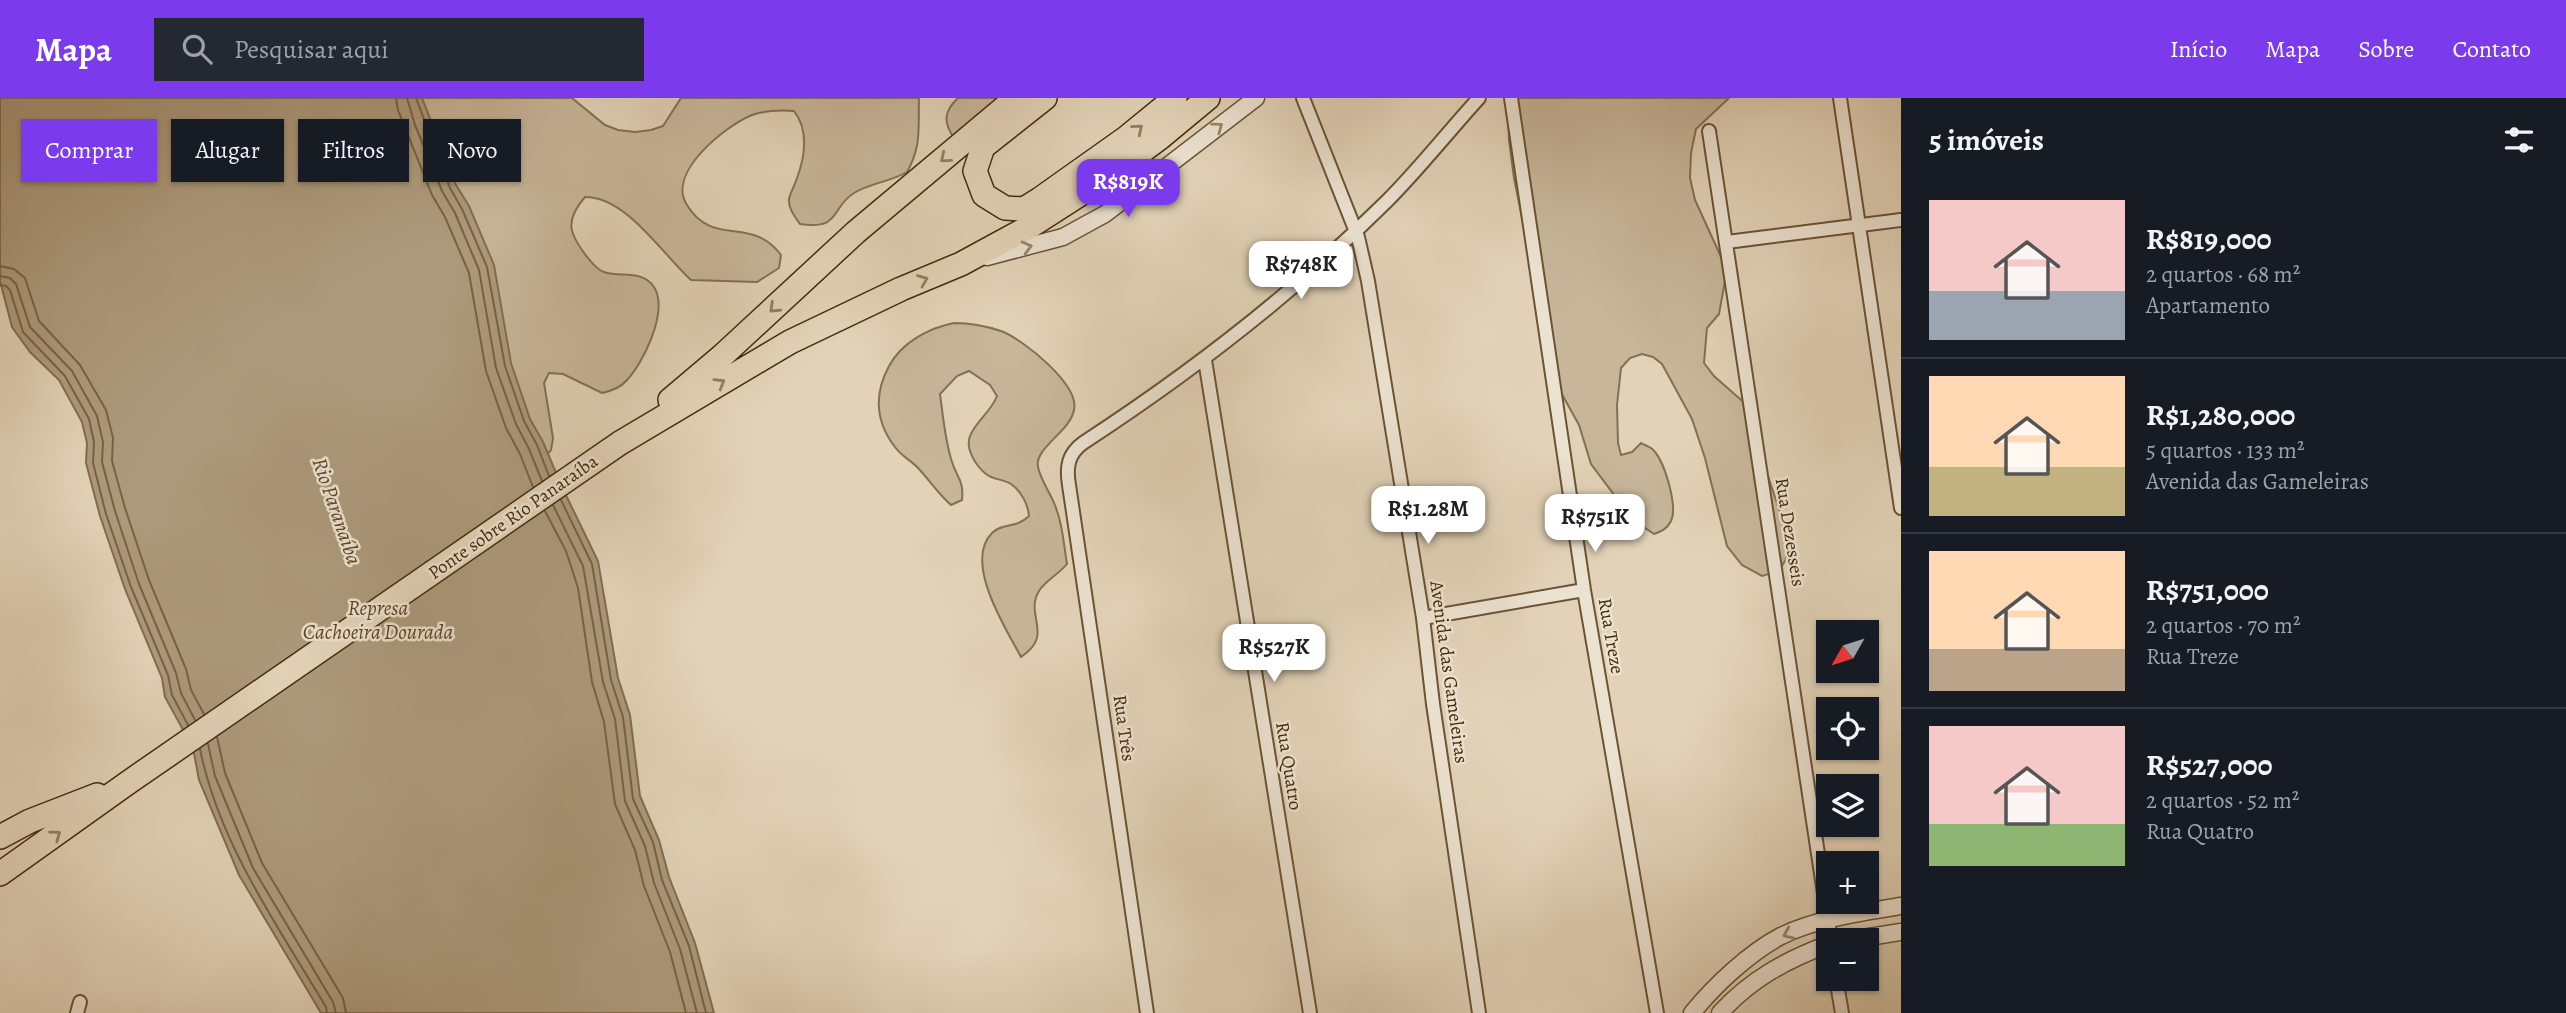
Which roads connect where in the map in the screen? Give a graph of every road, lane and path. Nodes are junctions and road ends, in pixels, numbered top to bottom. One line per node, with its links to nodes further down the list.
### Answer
1 (1016, 98): 17 (highway, one-way to 17)
2 (1045, 98): 3 (highway, one-way to 3)
3 (1175, 98)
4 (1208, 98): 15 (highway)
5 (1256, 98): 15 (street, one-way to 5)
6 (1303, 98): 13 (street, Avenida das Gameleiras)
7 (1479, 98): 13 (street)
8 (1511, 98): 19 (street, Rua Treze)
9 (1840, 98): 12 (street)
10 (1709, 131): 14 (street, Rua Dezesseis)
11 (1901, 220): 12 (street)
12 (1859, 225): 14 (street); 18 (street)
13 (1355, 230): 16 (street); 20 (street, Avenida das Gameleiras)
14 (1727, 242): 25 (street, Rua Dezesseis)
15 (961, 264): 17 (highway, one-way to 15)
16 (1205, 360): 31 (street, Rua Três); 32 (street, Rua Quatro)
17 (620, 443): 21 (highway, Ponte sobre Rio Panaraíba)
18 (1901, 508)
19 (1584, 590): 20 (street); 34 (street, Rua Treze)
20 (1423, 618): 33 (street, Avenida das Gameleiras)
21 (129, 782): 22 (highway); 23 (highway, one-way to 21)
22 (0, 837)
23 (0, 874)
24 (1901, 906): 25 (street)
25 (1829, 921): 26 (street, Rua Dezesseis); 35 (street, one-way to 35)
26 (1829, 928)
27 (1901, 932): 28 (street)
28 (1879, 935)
29 (1816, 948): 36 (street)
30 (1838, 991): 37 (street)
31 (1147, 1013)
32 (1310, 1013)
33 (1479, 1013)
34 (1657, 1013)
35 (1692, 1013)
36 (1720, 1013)
37 (1842, 1013)

